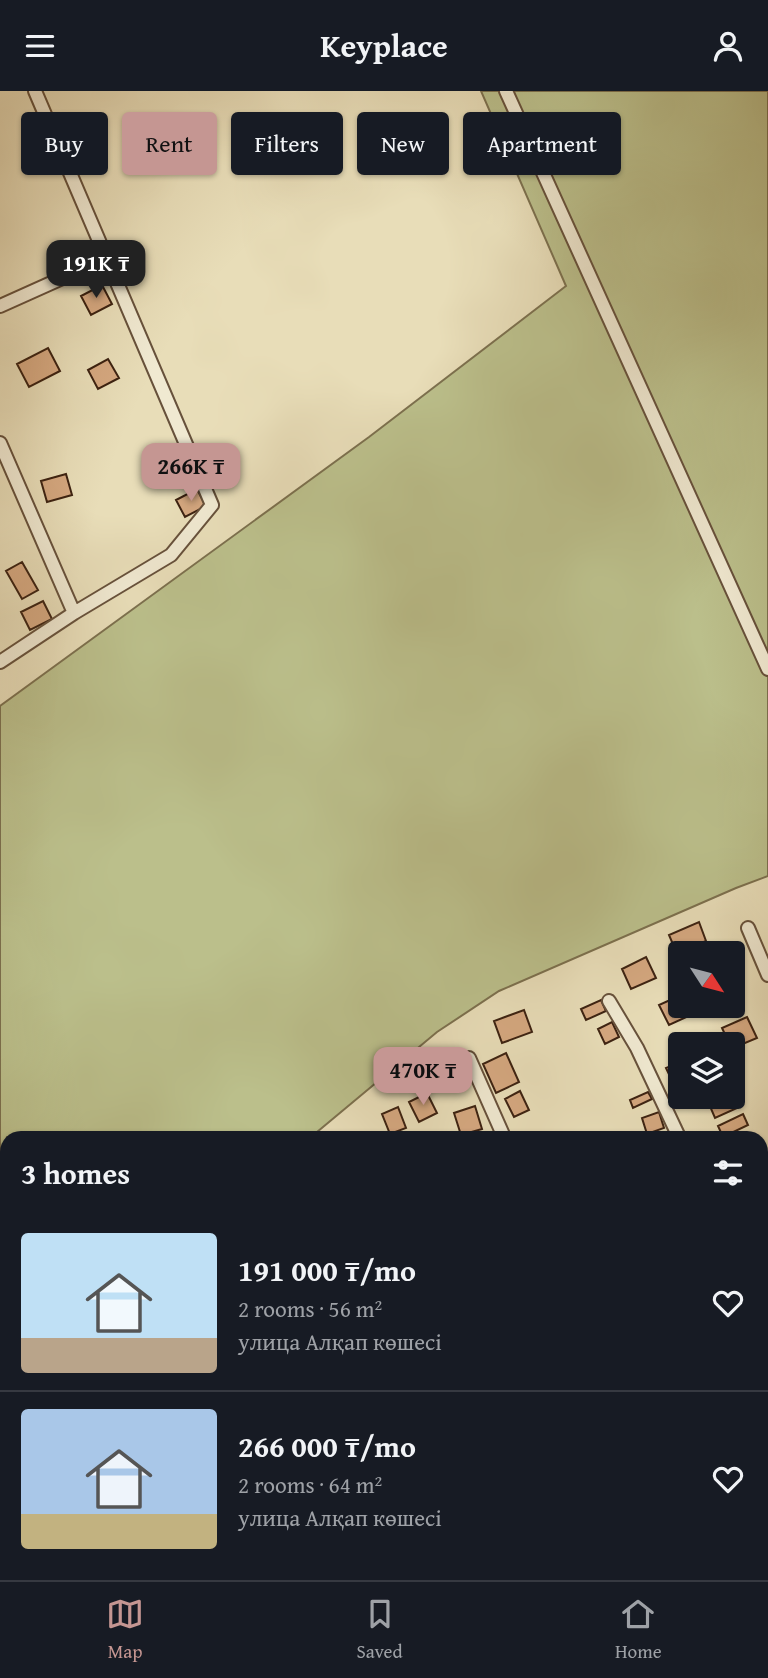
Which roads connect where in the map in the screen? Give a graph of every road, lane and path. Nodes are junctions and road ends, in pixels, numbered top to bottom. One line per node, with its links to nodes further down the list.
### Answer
1 (34, 91): 3 (street)
2 (506, 91): 8 (street)
3 (107, 258): 4 (street); 6 (street)
4 (0, 306)
5 (0, 443): 6 (street)
6 (74, 613): 7 (street)
7 (0, 662)
8 (768, 669)
9 (748, 928): 10 (street)
10 (768, 975)
11 (609, 1001): 14 (street)
12 (469, 1058): 13 (street)
13 (501, 1131)
14 (676, 1131)

